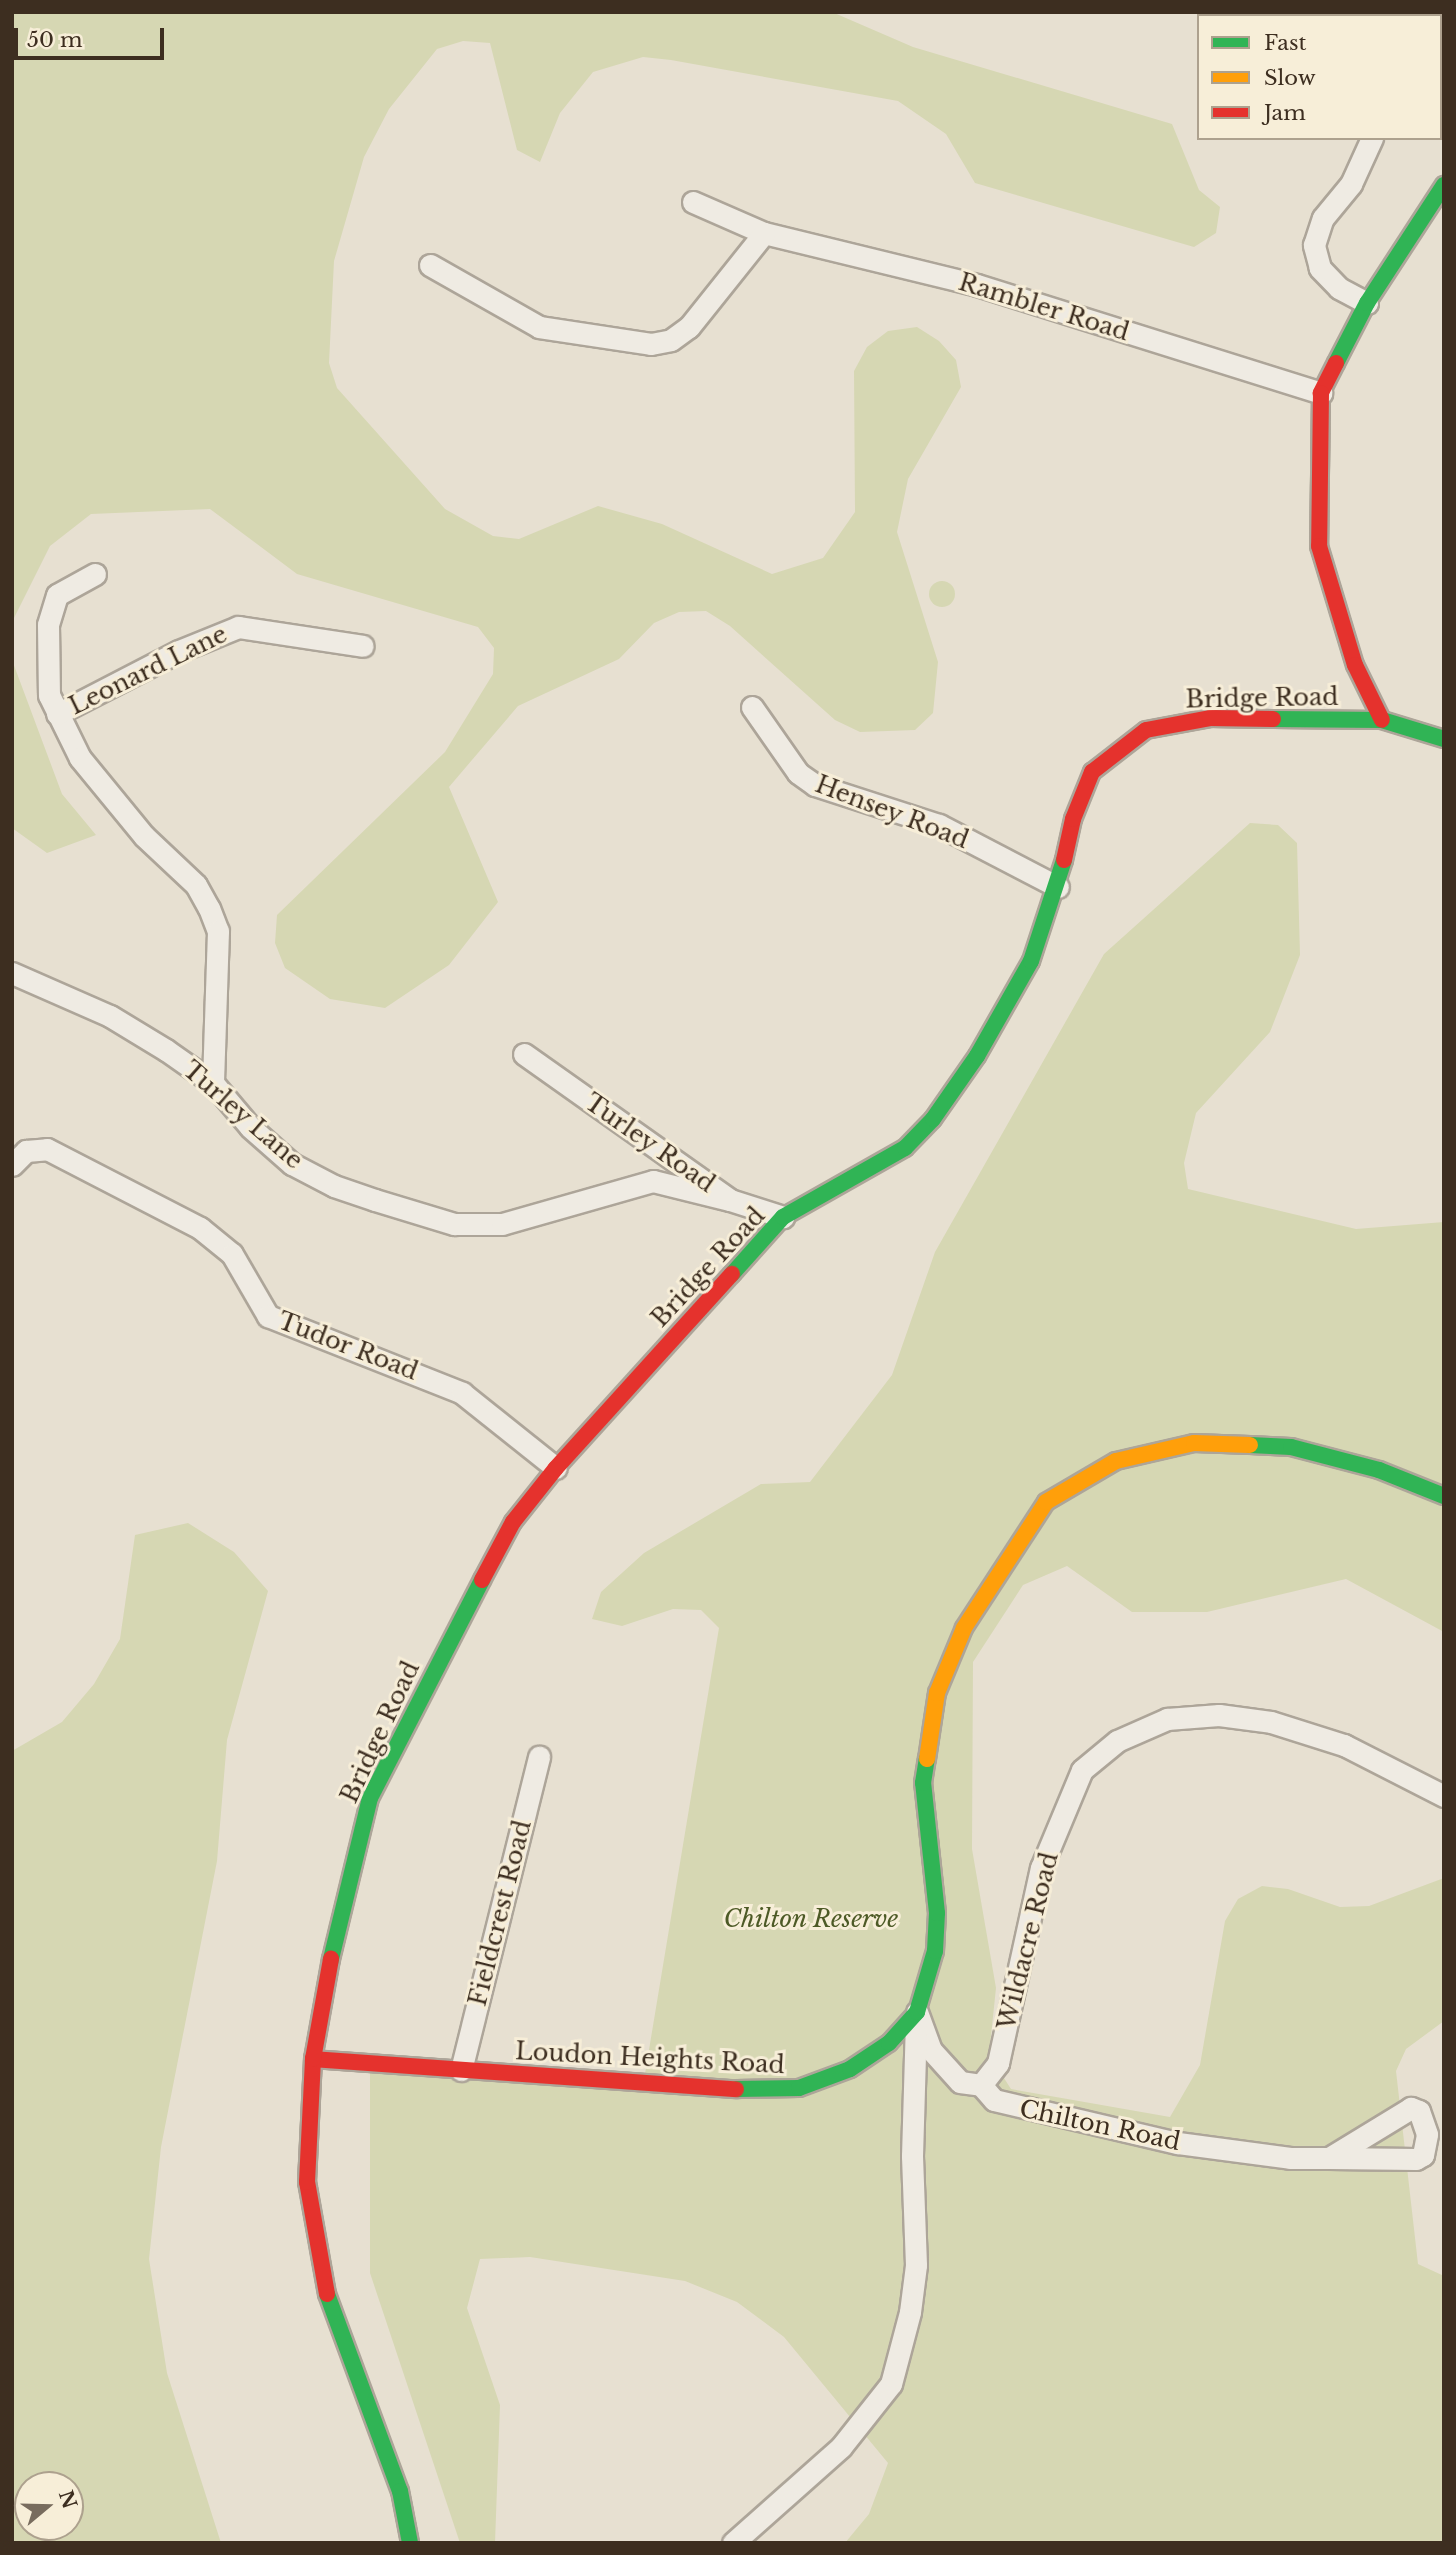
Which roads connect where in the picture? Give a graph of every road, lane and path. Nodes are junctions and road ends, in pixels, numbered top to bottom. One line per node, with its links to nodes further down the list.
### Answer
1 (1371, 140): 6 (street)
2 (1444, 184): 6 (main road)
3 (693, 202): 4 (street, Rambler Road)
4 (764, 233): 5 (street); 7 (street, Rambler Road)
5 (430, 265)
6 (1367, 303): 7 (main road)
7 (1321, 393): 12 (main road)
8 (95, 574): 11 (street)
9 (363, 646): 11 (street, Leonard Lane)
10 (752, 707): 14 (street, Hensey Road)
11 (57, 714): 17 (street)
12 (1382, 720): 13 (main road, Bridge Road); 14 (main road, Bridge Road)
13 (1444, 739)
14 (1058, 887): 20 (main road, Bridge Road)
15 (12, 973): 17 (street, Turley Lane)
16 (524, 1054): 19 (street, Turley Road)
17 (213, 1083): 19 (street, Turley Lane)
18 (12, 1165): 21 (street, Tudor Road)
19 (730, 1200): 20 (street, Turley Road)
20 (783, 1217): 21 (main road, Bridge Road)
21 (556, 1468): 26 (main road, Bridge Road)
22 (1444, 1496): 25 (main road, Loudon Heights Road)
23 (539, 1756): 27 (street, Fieldcrest Road)
24 (1444, 1796): 28 (street, Wildacre Road)
25 (916, 2012): 27 (main road, Loudon Heights Road); 28 (street, Chilton Road); 31 (street)
26 (313, 2059): 27 (main road, Loudon Heights Road); 30 (main road)
27 (461, 2070)
28 (981, 2085): 29 (street, Chilton Road)
29 (1329, 2158)
30 (410, 2543)
31 (733, 2543)

